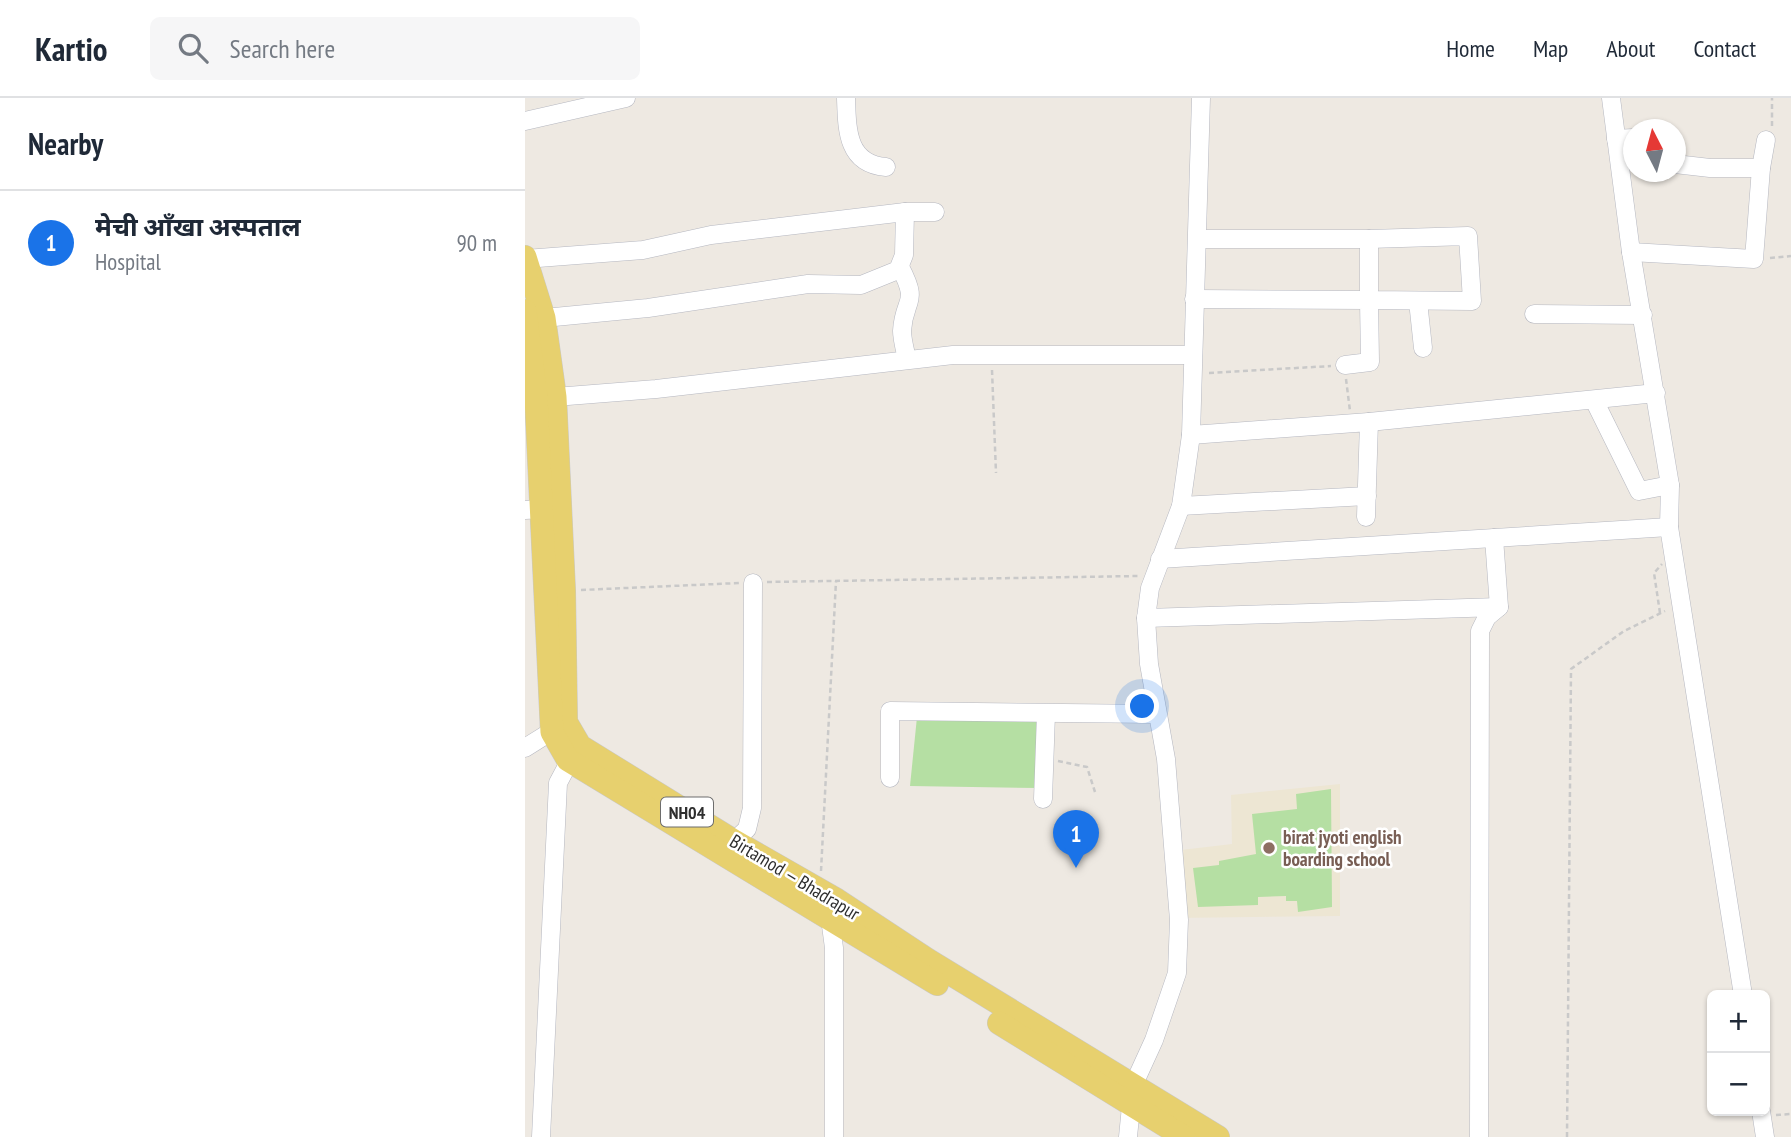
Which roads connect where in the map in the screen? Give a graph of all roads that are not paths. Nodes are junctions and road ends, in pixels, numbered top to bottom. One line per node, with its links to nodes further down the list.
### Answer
1 (626, 98): 5 (street)
2 (846, 98): 9 (street)
3 (1201, 98): 14 (street)
4 (1611, 98): 6 (street)
5 (525, 121)
6 (1623, 133)
7 (1766, 140): 10 (street)
8 (1686, 165): 10 (street)
9 (886, 167)
10 (1761, 168): 16 (street)
11 (1627, 182): 16 (street)
12 (905, 212): 13 (street); 17 (street); 18 (street)
13 (935, 212)
14 (1198, 239): 15 (street); 19 (street)
15 (1369, 239): 20 (street); 21 (street)
16 (1631, 252): 23 (street)
17 (525, 259): 24 (main road, Birtamod — Bhadrapur / NH04)
18 (900, 267): 24 (street); 27 (street)
19 (1194, 299): 20 (street); 26 (street)
20 (1369, 300): 21 (street); 28 (street)
21 (1418, 300): 25 (street)
22 (1534, 314): 23 (street)
23 (1643, 315): 30 (street)
24 (531, 324): 29 (main road, Birtamod — Bhadrapur / NH04)
25 (1423, 348)
26 (1193, 355): 27 (street); 33 (street)
27 (907, 359): 29 (street)
28 (1345, 365)
29 (547, 386): 37 (main road, Birtamod — Bhadrapur / NH04); 47 (main road, Birtamod — Bhadrapur / NH04)
30 (1656, 393): 31 (street); 34 (street)
31 (1594, 400): 32 (street); 34 (street)
32 (1360, 423): 33 (street); 35 (street)
33 (1191, 435): 36 (street)
34 (1670, 485): 39 (street)
35 (1367, 496): 36 (street); 38 (street)
36 (1181, 506): 41 (street)
37 (534, 510): 47 (main road, Birtamod — Bhadrapur / NH04)
38 (1366, 517)
39 (1669, 527): 40 (street); 55 (street)
40 (1494, 538): 41 (street); 43 (street)
41 (1158, 567): 44 (street)
42 (753, 583): 52 (street)
43 (1499, 607): 44 (street); 63 (street)
44 (1146, 618): 46 (street)
45 (1046, 714): 46 (street); 50 (street); 51 (street)
46 (1157, 714): 56 (street)
47 (559, 727): 48 (street); 49 (main road, Birtamod — Bhadrapur / NH04)
48 (525, 748)
49 (574, 753): 52 (main road, Birtamod — Bhadrapur / NH04); 53 (main road, Birtamod — Bhadrapur / NH04); 58 (street)
50 (890, 778)
51 (1043, 799)
52 (734, 841): 54 (main road, Birtamod — Bhadrapur / NH04)
53 (830, 918): 54 (main road, Birtamod — Bhadrapur / NH04); 59 (street)
54 (923, 966): 56 (main road, Birtamod — Bhadrapur / NH04)
55 (1742, 990)
56 (1133, 1096): 60 (street); 61 (main road, Birtamod — Bhadrapur / NH04); 62 (main road, Birtamod — Bhadrapur / NH04)
57 (1762, 1116): 64 (street)
58 (541, 1137)
59 (834, 1137)
60 (1128, 1137)
61 (1184, 1137)
62 (1217, 1137)
63 (1479, 1137)
64 (1765, 1137)

